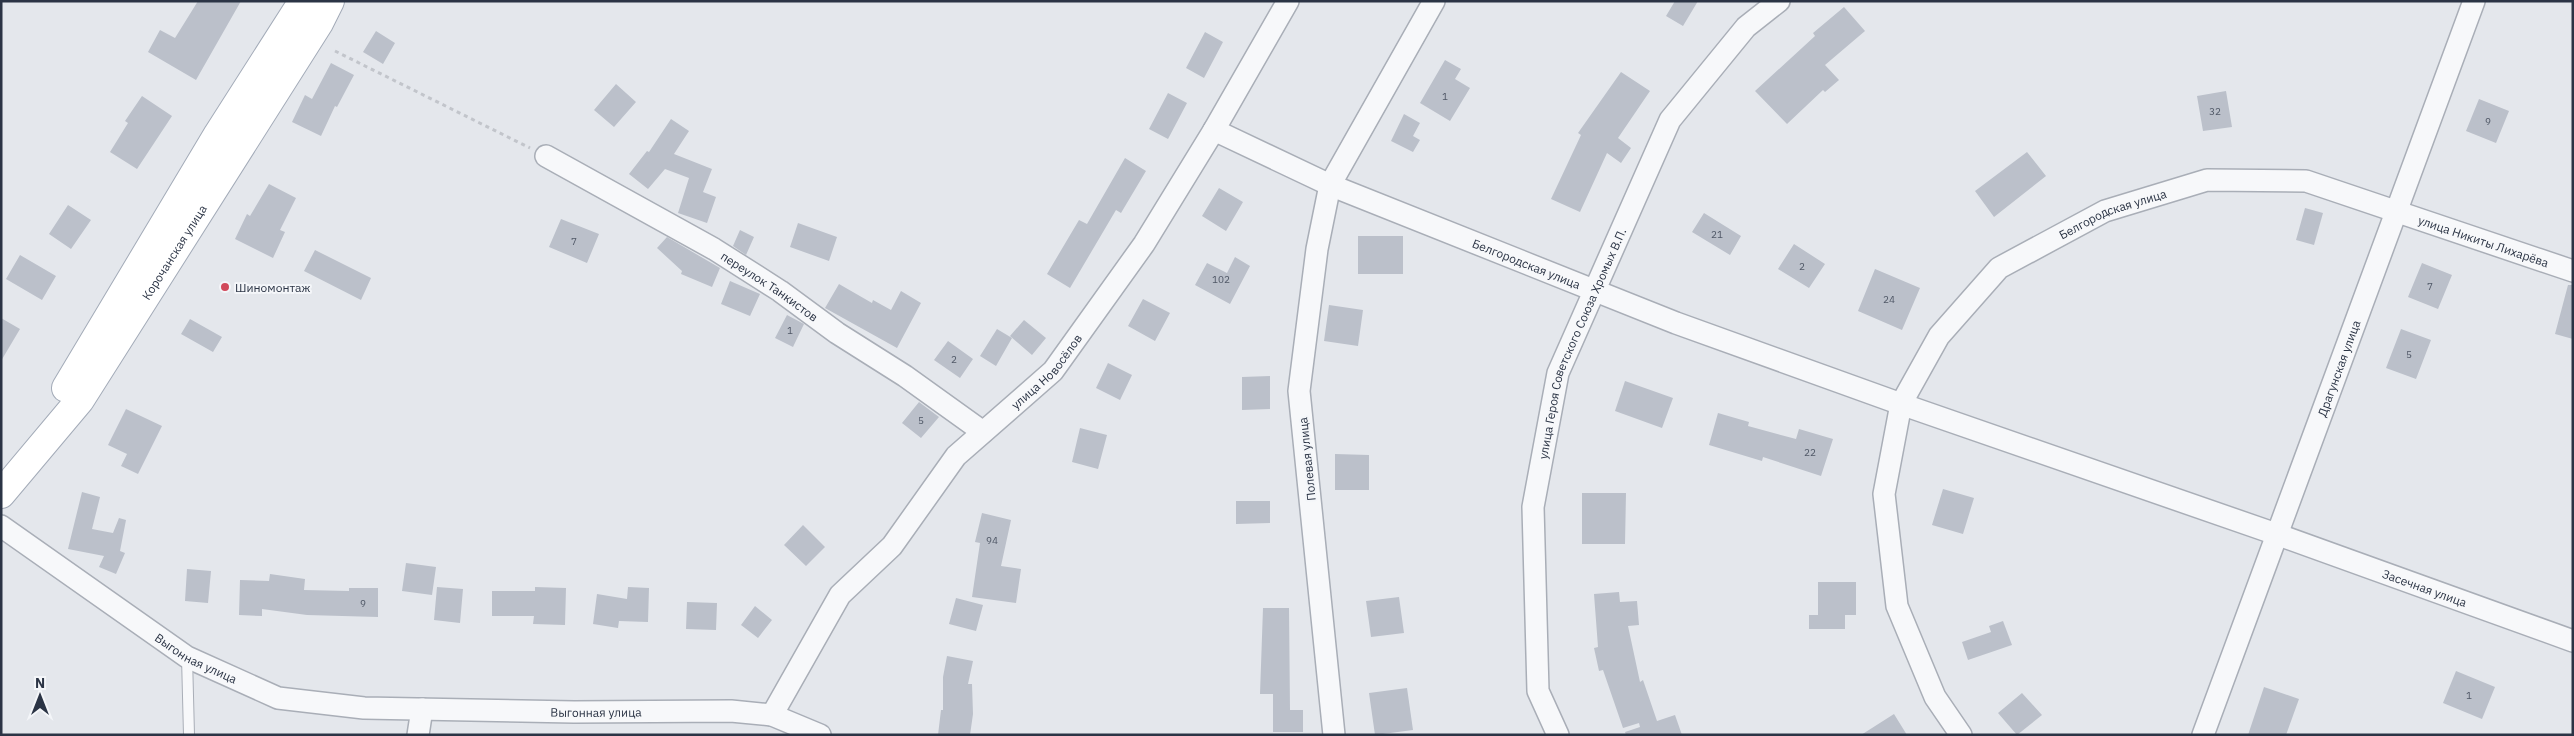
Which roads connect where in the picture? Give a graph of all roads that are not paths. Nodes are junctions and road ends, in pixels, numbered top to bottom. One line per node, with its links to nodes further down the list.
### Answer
1 (303, 1): 15 (main road, Корочанская улица)
2 (330, 1): 16 (main road, Корочанская улица)
3 (1288, 1): 7 (street, улица Новосёлов)
4 (1434, 1): 9 (street, Полевая улица)
5 (1779, 1): 12 (street, улица Героя Советского Союза Хромых В.П.)
6 (2474, 1): 10 (street, Драгунская улица)
7 (1214, 130): 9 (street, Белгородская улица); 14 (street, улица Новосёлов)
8 (546, 156): 14 (street, переулок Танкистов)
9 (1330, 185): 12 (street, Белгородская улица); 26 (street, Полевая улица)
10 (2396, 212): 11 (street, улица Никиты Лихарёва); 13 (street, Белгородская улица); 18 (street, Драгунская улица)
11 (2573, 270)
12 (1593, 290): 13 (street, Белгородская улица); 27 (street, улица Героя Советского Союза Хромых В.П.)
13 (1901, 404): 18 (street, Белгородская улица); 28 (street, Белгородская улица)
14 (983, 432): 22 (street, улица Новосёлов)
15 (1, 465)
16 (1, 494)
17 (1, 526): 20 (street, Выгонная улица)
18 (2276, 534): 19 (street, Засечная улица); 29 (street, Драгунская улица)
19 (2573, 640)
20 (187, 657): 21 (street, Выгонная улица); 23 (lane)
21 (422, 709): 22 (street, Выгонная улица); 24 (street)
22 (772, 715): 25 (street, Выгонная улица)
23 (189, 735)
24 (418, 735)
25 (820, 735)
26 (1334, 735)
27 (1558, 735)
28 (1961, 735)
29 (2203, 735)

